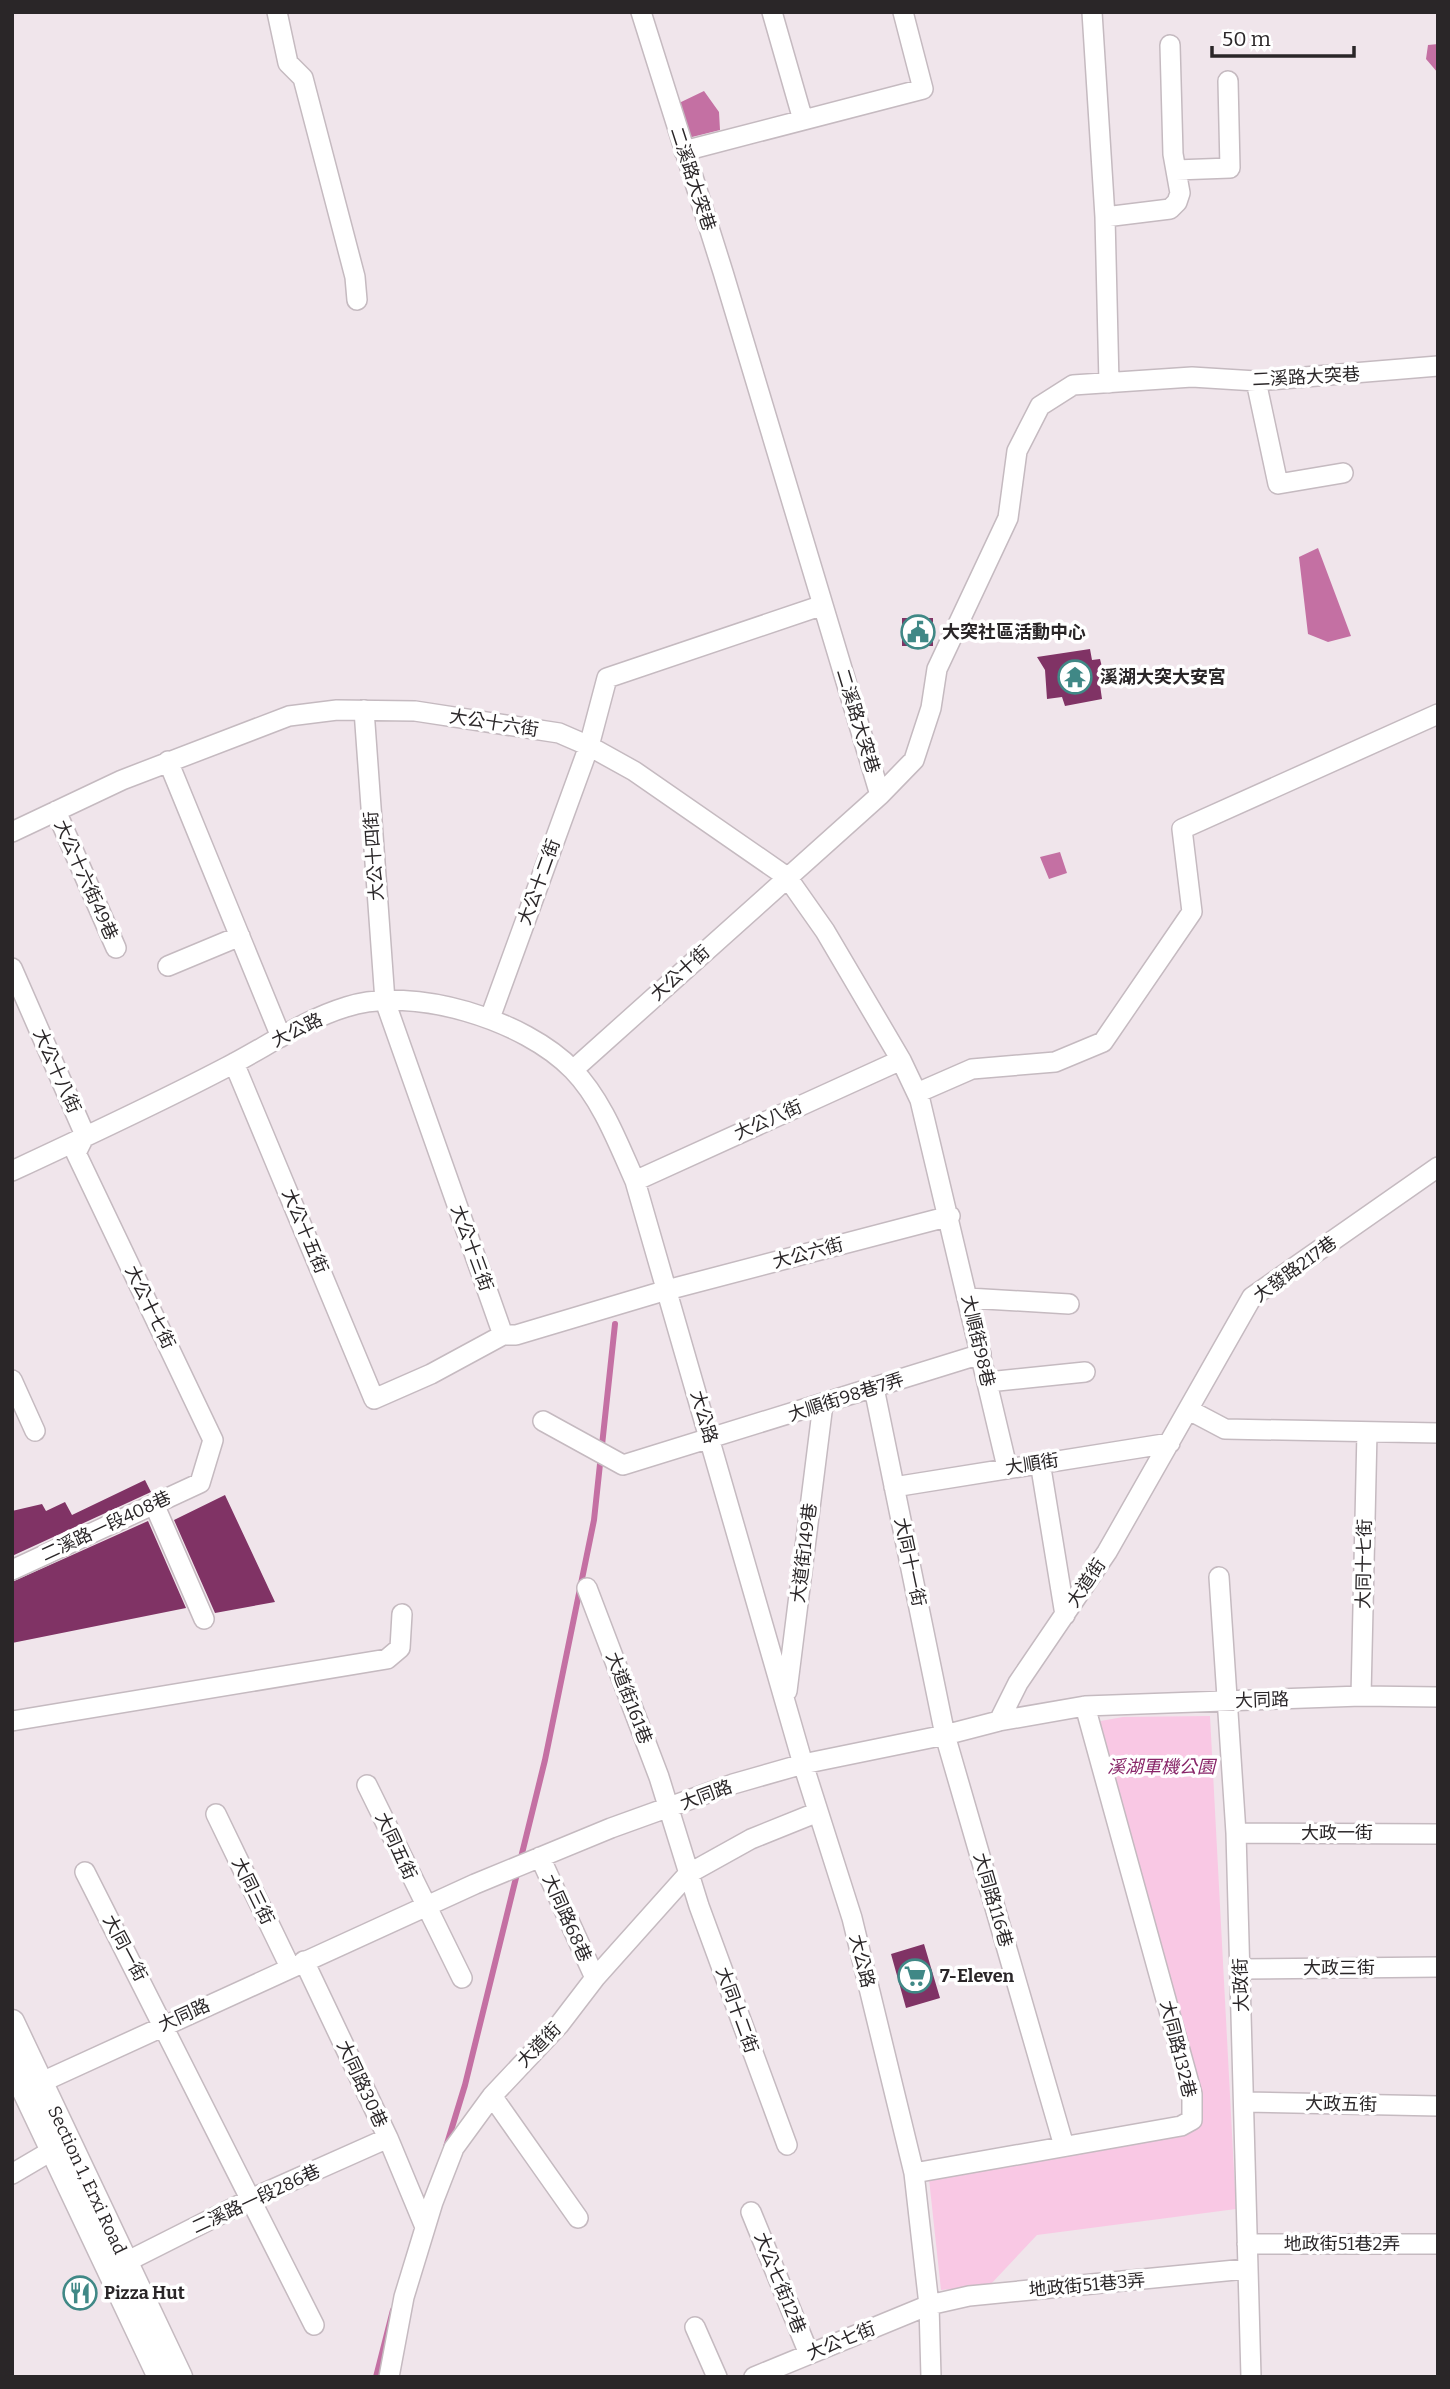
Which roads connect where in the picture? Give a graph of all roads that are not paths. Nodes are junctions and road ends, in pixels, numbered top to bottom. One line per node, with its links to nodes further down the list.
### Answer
1 (277, 12): 12 (street)
2 (641, 12): 9 (street, 二溪路大突巷)
3 (772, 12): 8 (street)
4 (903, 12): 8 (street)
5 (1092, 12): 11 (street)
6 (1170, 45): 10 (street)
7 (1228, 81): 10 (street)
8 (803, 120): 9 (street)
9 (684, 152): 17 (street, 二溪路大突巷)
10 (1176, 170): 11 (street)
11 (1105, 217): 15 (street)
12 (357, 300)
13 (1438, 366): 14 (street, 二溪路大突巷)
14 (1256, 381): 15 (street, 二溪路大突巷); 16 (street)
15 (1108, 383): 22 (street, 二溪路大突巷)
16 (1343, 473)
17 (823, 605): 20 (street, 大公十二街); 22 (street, 二溪路大突巷)
18 (364, 710): 20 (street, 大公十六街); 21 (street, 大公十六街); 30 (street, 大公十四街)
19 (1438, 714): 36 (street)
20 (589, 746): 25 (street, 大公十六街); 31 (street, 大公十二街)
21 (168, 761): 23 (street, 大公十六街); 26 (street)
22 (880, 795): 25 (street, 大公十街)
23 (56, 811): 24 (street, 大公十六街); 27 (street, 大公十六街49巷)
24 (12, 832)
25 (787, 877): 33 (street); 35 (street, 大公十街)
26 (240, 936): 28 (street); 32 (street)
27 (116, 948)
28 (168, 966)
29 (12, 968): 37 (street, 大公十八街)
30 (385, 1001): 31 (street, 大公路); 32 (street, 大公路); 45 (street, 大公十三街)
31 (490, 1018): 35 (street, 大公路)
32 (281, 1037): 34 (street, 大公路)
33 (901, 1060): 36 (street); 40 (street, 大公八街)
34 (234, 1063): 37 (street, 大公路); 45 (street, 大公十五街)
35 (573, 1070): 40 (street, 大公路)
36 (917, 1093): 41 (street)
37 (85, 1135): 39 (street, 大公路); 61 (street, 大公十七街)
38 (1438, 1167): 52 (street, 大發路217巷)
39 (12, 1171)
40 (635, 1181): 42 (street, 大公路)
41 (950, 1216): 42 (street, 大公六街); 43 (street, 大順街98巷)
42 (667, 1290): 45 (street); 57 (street, 大公路)
43 (968, 1298): 44 (street); 46 (street, 大順街98巷)
44 (1069, 1304)
45 (503, 1335)
46 (981, 1354): 49 (street, 大順街98巷); 50 (street, 大順街98巷7弄)
47 (1085, 1372): 49 (street)
48 (12, 1380): 54 (street)
49 (988, 1382): 60 (street, 大順街98巷)
50 (874, 1388): 51 (street, 大順街98巷7弄); 62 (street, 大同十一街)
51 (823, 1404): 57 (street, 大順街98巷7弄); 72 (street, 大道街149巷)
52 (1189, 1410): 55 (street); 58 (street, 大發路217巷)
53 (543, 1421): 57 (street, 大順街98巷7弄)
54 (35, 1431)
55 (1367, 1432): 56 (street); 70 (street, 大同十七街)
56 (1438, 1433)
57 (711, 1440): 72 (street, 大公路)
58 (1170, 1443): 59 (street, 大順街); 68 (street, 大道街)
59 (1040, 1462): 60 (street, 大順街); 68 (street)
60 (1007, 1467): 62 (street, 大順街)
61 (200, 1483): 63 (street, 二溪路一段408巷)
62 (894, 1487): 77 (street, 大同十一街)
63 (154, 1504): 64 (street, 二溪路一段408巷); 69 (street)
64 (12, 1570)
65 (1219, 1577): 73 (street, 大政街)
66 (587, 1588): 80 (street, 大道街161巷)
67 (402, 1614): 75 (street)
68 (1065, 1615): 76 (street, 大道街)
69 (204, 1619)
70 (1360, 1696): 71 (street, 大同路); 73 (street, 大同路)
71 (1438, 1696)
72 (786, 1701): 78 (street, 大公路)
73 (1227, 1701): 74 (street, 大同路); 83 (street, 大政街)
74 (1085, 1706): 76 (street, 大同路); 104 (street, 大同路132巷)
75 (12, 1721)
76 (999, 1721): 77 (street, 大同路)
77 (945, 1735): 78 (street, 大同路); 104 (street, 大同路116巷)
78 (803, 1764): 80 (street, 大同路); 81 (street, 大公路)
79 (367, 1785): 88 (street, 大同五街)
80 (670, 1808): 85 (street, 大同路); 87 (street, 大道街161巷)
81 (818, 1812): 87 (street, 大道街); 105 (street, 大公路)
82 (216, 1814): 89 (street, 大同三街)
83 (1236, 1833): 84 (street, 大政一街); 91 (street, 大政街)
84 (1438, 1834)
85 (534, 1860): 88 (street, 大同路); 93 (street, 大同路68巷)
86 (85, 1872): 95 (street, 大同一街)
87 (688, 1874): 93 (street, 大道街); 102 (street, 大同十二街)
88 (425, 1907): 89 (street, 大同路); 92 (street, 大同五街)
89 (297, 1964): 95 (street, 大同路); 101 (street, 大同路30巷)
90 (1438, 1968): 91 (street, 大政三街)
91 (1240, 1969): 99 (street, 大政街)
92 (461, 1978)
93 (594, 1978): 98 (street, 大道街)
94 (12, 2022): 97 (main road, Section 1, Erxi Road)
95 (164, 2024): 97 (street, 大同路); 107 (street, 大同一街)
96 (12, 2064): 97 (main road, Section 1, Erxi Road)
97 (33, 2086): 103 (main road, Section 1, Erxi Road)
98 (492, 2096): 109 (street); 110 (street, 大道街)
99 (1245, 2102): 100 (street, 大政五街); 111 (street, 大政街)
100 (1438, 2106)
101 (388, 2138): 107 (street, 二溪路一段286巷); 110 (street, 大同路30巷)
102 (786, 2145)
103 (61, 2146): 106 (street); 113 (main road, Section 1, Erxi Road); 119 (main road, Section 1, Erxi Road)
104 (1064, 2146): 105 (street, 大同路132巷)
105 (914, 2173): 115 (street, 大公路)
106 (12, 2174)
107 (251, 2199): 113 (street, 二溪路一段286巷); 116 (street, 大同一街)
108 (751, 2212): 118 (street, 大公七街12巷)
109 (578, 2218)
110 (423, 2221): 121 (street, 大道街)
111 (1247, 2244): 112 (street, 地政街51巷2弄); 114 (street, 大政街)
112 (1438, 2244)
113 (126, 2262): 120 (main road, Section 1, Erxi Road)
114 (1246, 2269): 115 (street, 地政街51巷3弄); 125 (street, 大政街)
115 (929, 2305): 118 (street, 大公七街); 124 (street, 大公路)
116 (314, 2325)
117 (695, 2327): 122 (street)
118 (809, 2354): 123 (street, 大公七街)
119 (160, 2377)
120 (180, 2377)
121 (389, 2377)
122 (717, 2377)
123 (754, 2377)
124 (932, 2377)
125 (1251, 2377)

